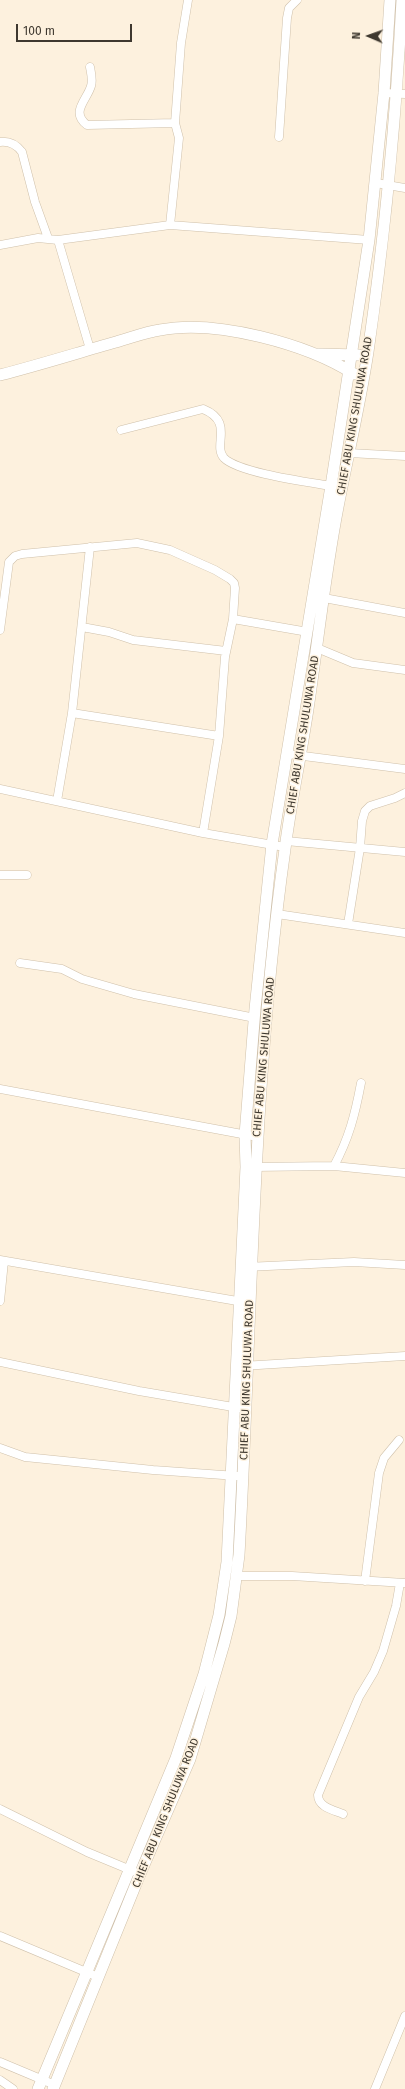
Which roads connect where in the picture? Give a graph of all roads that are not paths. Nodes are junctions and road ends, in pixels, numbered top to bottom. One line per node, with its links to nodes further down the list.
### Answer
1 (188, 0): 8 (street)
2 (297, 0): 9 (street)
3 (390, 0): 6 (street)
4 (402, 0): 7 (street, CHIEF ABU KING SHULUWA ROAD)
5 (90, 66): 8 (street)
6 (384, 93): 7 (street); 11 (street)
7 (401, 94): 12 (street, CHIEF ABU KING SHULUWA ROAD)
8 (175, 122): 14 (street)
9 (279, 137)
10 (0, 142): 15 (street)
11 (376, 183): 12 (street); 17 (street)
12 (389, 186): 13 (street); 21 (street, CHIEF ABU KING SHULUWA ROAD)
13 (405, 188)
14 (170, 225): 16 (street); 17 (street)
15 (48, 238): 16 (street); 18 (street)
16 (58, 240): 20 (street)
17 (369, 240): 19 (street)
18 (0, 245)
19 (355, 341): 22 (street); 23 (street)
20 (90, 349): 23 (street); 25 (street)
21 (367, 354): 22 (street); 26 (street, CHIEF ABU KING SHULUWA ROAD)
22 (352, 355): 23 (street); 24 (street)
23 (334, 358): 24 (street); 27 (street)
24 (349, 371): 26 (street); 27 (street)
25 (0, 376)
26 (362, 381): 29 (street, CHIEF ABU KING SHULUWA ROAD)
27 (346, 396): 31 (street)
28 (121, 430): 31 (street)
29 (349, 453): 30 (street); 33 (street, CHIEF ABU KING SHULUWA ROAD)
30 (405, 456)
31 (331, 486): 38 (street)
32 (90, 547): 35 (street); 36 (street); 37 (street)
33 (324, 598): 34 (street); 39 (street, CHIEF ABU KING SHULUWA ROAD)
34 (405, 613)
35 (233, 619): 38 (street); 40 (street)
36 (82, 627): 40 (street); 42 (street)
37 (0, 630)
38 (308, 632): 44 (street)
39 (317, 648): 41 (street); 45 (street, CHIEF ABU KING SHULUWA ROAD)
40 (226, 652): 43 (street)
41 (405, 670)
42 (72, 713): 43 (street); 49 (street)
43 (219, 736): 50 (street)
44 (288, 754): 45 (street); 51 (street)
45 (301, 755): 46 (street); 52 (street, CHIEF ABU KING SHULUWA ROAD)
46 (405, 769)
47 (0, 789): 49 (street)
48 (405, 793): 53 (street)
49 (57, 801): 50 (street)
50 (204, 833): 51 (street)
51 (272, 844): 52 (street); 61 (street)
52 (285, 844): 53 (street); 57 (street, CHIEF ABU KING SHULUWA ROAD)
53 (360, 848): 54 (street); 58 (street)
54 (405, 852)
55 (0, 875): 56 (street)
56 (27, 876)
57 (277, 914): 58 (street); 65 (street, CHIEF ABU KING SHULUWA ROAD)
58 (348, 924): 59 (street)
59 (405, 934)
60 (20, 963): 61 (street)
61 (255, 1018): 64 (street)
62 (361, 1083): 66 (street)
63 (0, 1089): 64 (street)
64 (245, 1135): 65 (street); 67 (street)
65 (258, 1137): 67 (street, CHIEF ABU KING SHULUWA ROAD)
66 (334, 1166): 67 (street); 68 (street)
67 (251, 1167): 71 (street, CHIEF ABU KING SHULUWA ROAD)
68 (405, 1173)
69 (2, 1260): 72 (street); 73 (street)
70 (405, 1265): 71 (street)
71 (247, 1267): 73 (street, CHIEF ABU KING SHULUWA ROAD)
72 (0, 1301)
73 (244, 1302): 76 (street); 77 (street, CHIEF ABU KING SHULUWA ROAD)
74 (405, 1356): 77 (street)
75 (0, 1362): 78 (street)
76 (237, 1366): 77 (street); 78 (street)
77 (248, 1366): 79 (street, CHIEF ABU KING SHULUWA ROAD)
78 (234, 1408): 79 (street); 82 (street)
79 (246, 1409): 83 (street, CHIEF ABU KING SHULUWA ROAD)
80 (399, 1440): 85 (street)
81 (0, 1448): 82 (street)
82 (231, 1475): 83 (street); 89 (street)
83 (243, 1476): 84 (street, CHIEF ABU KING SHULUWA ROAD)
84 (236, 1576): 85 (street); 90 (street, CHIEF ABU KING SHULUWA ROAD)
85 (365, 1581): 86 (street)
86 (403, 1583): 88 (street)
87 (0, 1809): 89 (street)
88 (343, 1814)
89 (129, 1869): 90 (street); 92 (street)
90 (140, 1874): 93 (street, CHIEF ABU KING SHULUWA ROAD)
91 (0, 1936): 92 (street)
92 (86, 1972): 93 (street); 97 (street)
93 (98, 1977): 98 (street, CHIEF ABU KING SHULUWA ROAD)
94 (405, 2016): 100 (street)
95 (0, 2062): 97 (street)
96 (0, 2080): 99 (street)
97 (40, 2084): 98 (street)
98 (54, 2087)
99 (12, 2089)
100 (375, 2089)

